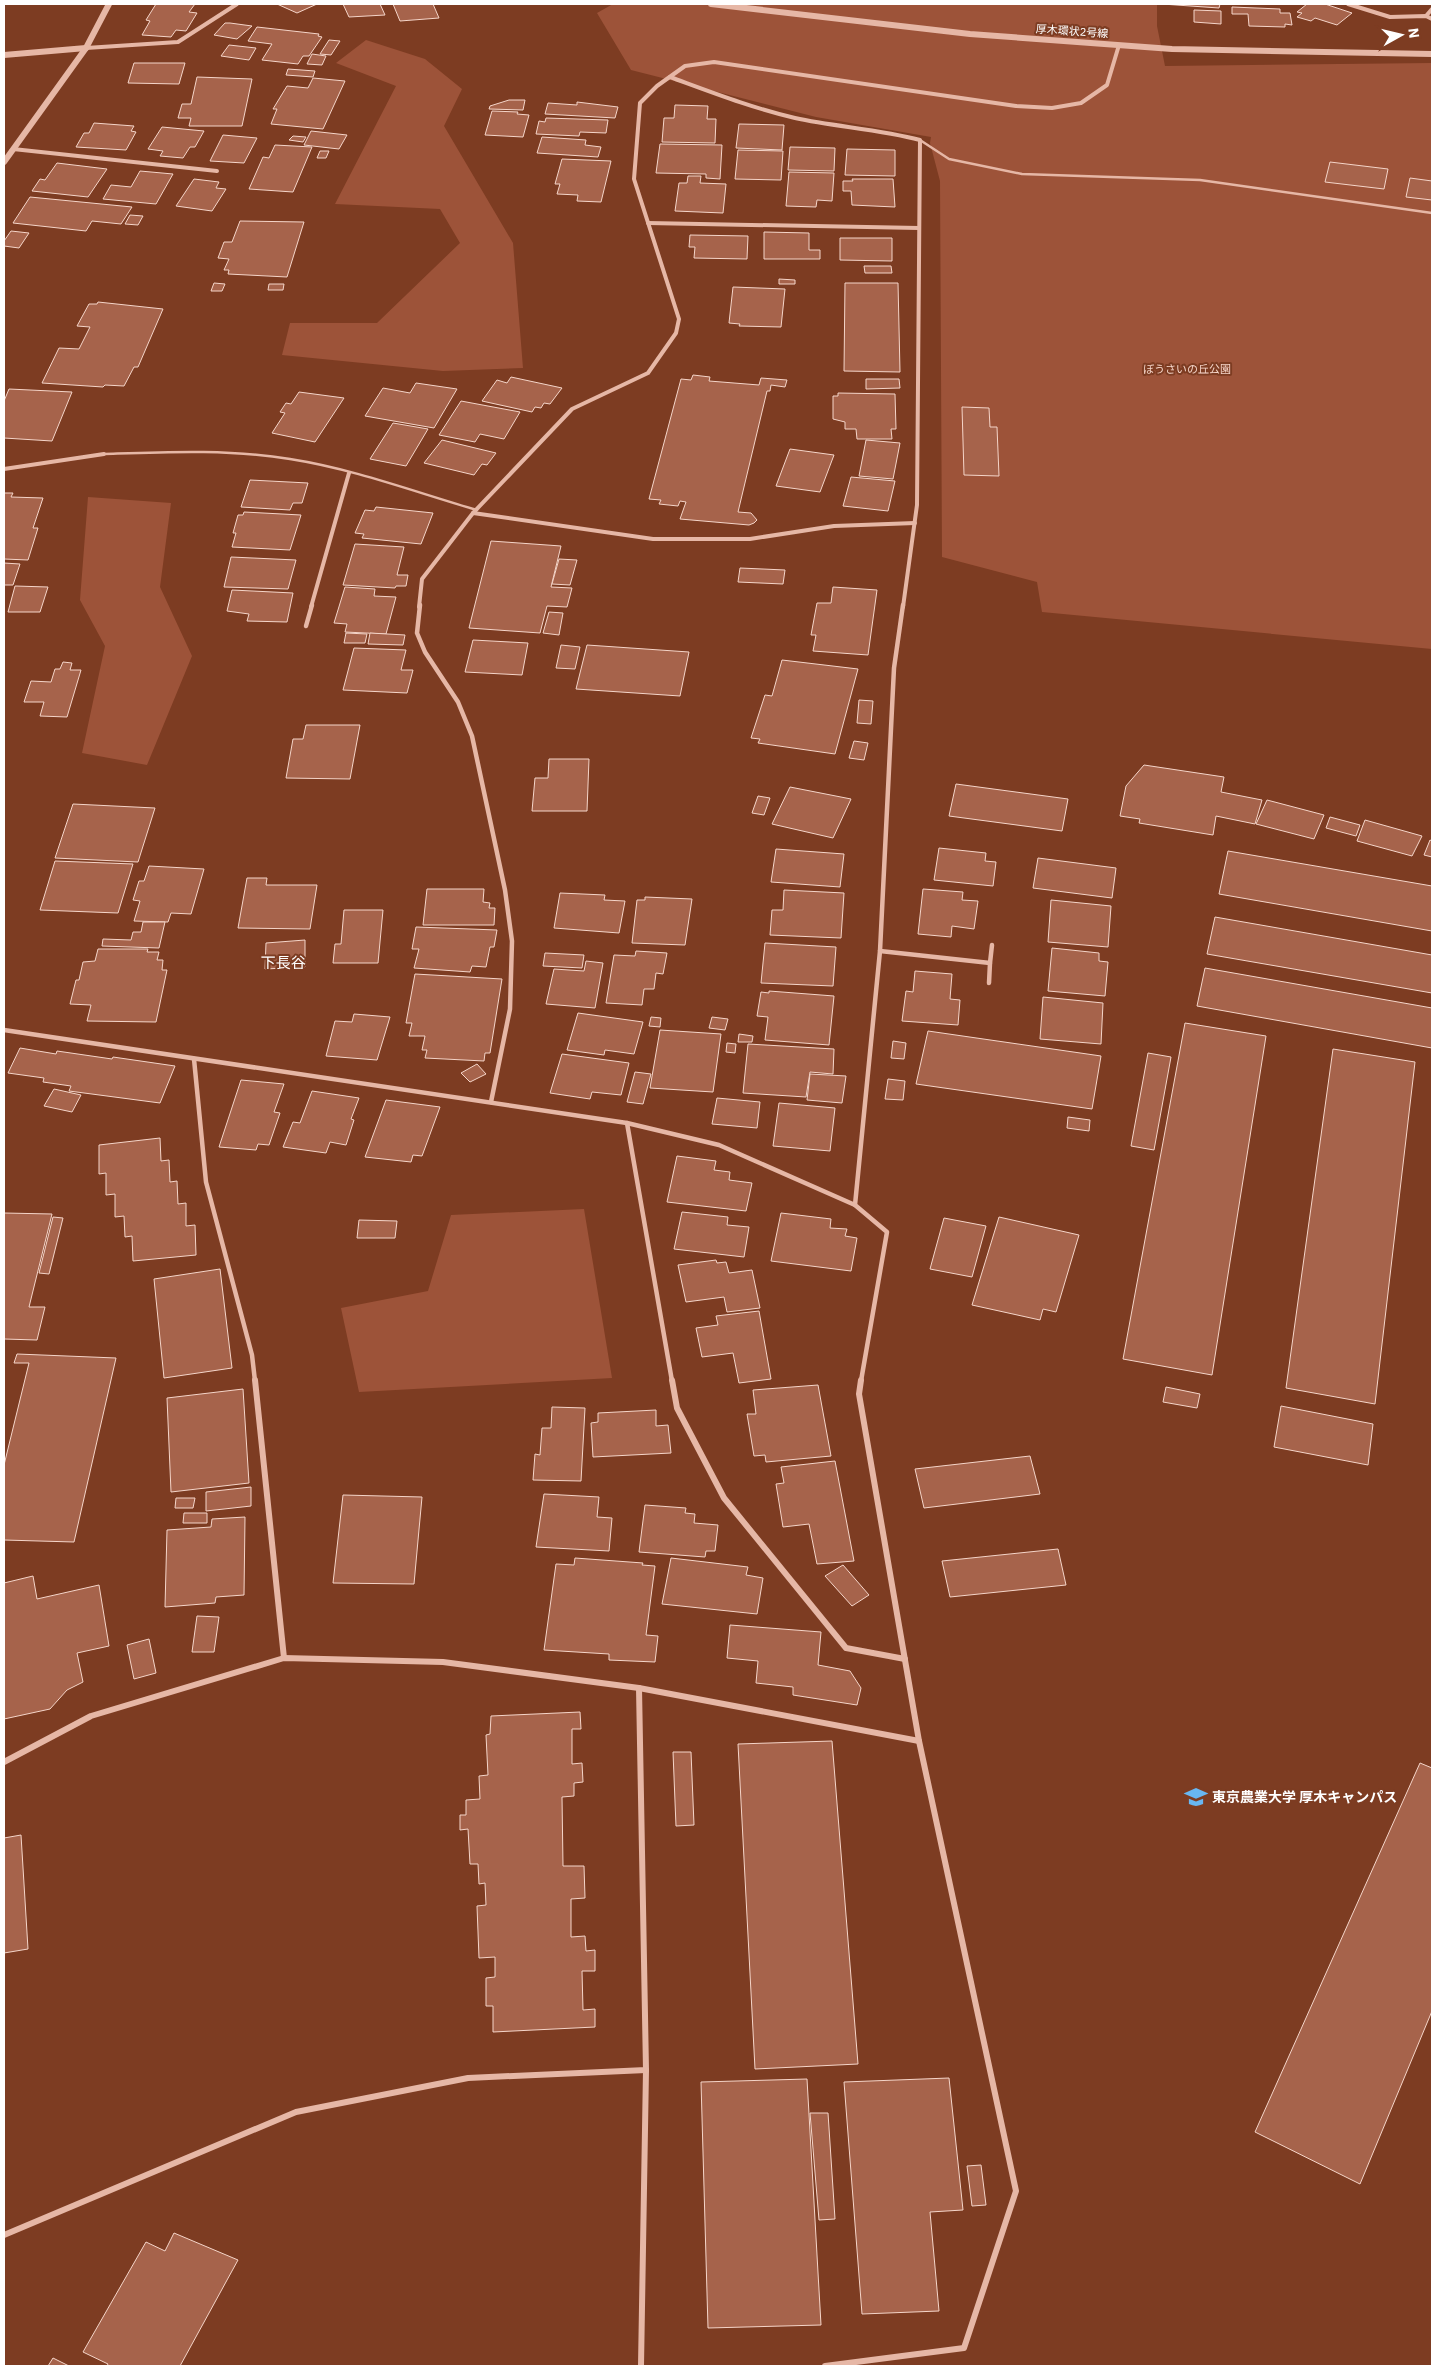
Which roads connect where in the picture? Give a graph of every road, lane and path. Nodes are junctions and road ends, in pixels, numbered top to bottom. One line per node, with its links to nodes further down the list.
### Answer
1 (109, 4): 9 (street)
2 (237, 4): 9 (street)
3 (711, 4): 8 (street, 厚木環状2号線)
4 (1348, 4): 6 (street)
5 (1432, 9): 6 (street)
6 (1426, 16): 7 (street)
7 (1432, 19)
8 (1119, 45): 10 (street, 厚木環状2号線); 12 (street)
9 (86, 48): 11 (street); 14 (street)
10 (1432, 54)
11 (4, 55)
12 (670, 77): 13 (street); 18 (street)
13 (920, 140): 17 (lane); 19 (street)
14 (13, 149): 15 (street); 16 (street)
15 (4, 162)
16 (218, 171)
17 (1432, 213)
18 (648, 223): 19 (street); 23 (street)
19 (919, 228): 24 (street)
20 (104, 454): 21 (street); 22 (lane)
21 (4, 469)
22 (349, 473): 23 (lane); 25 (street)
23 (475, 512): 24 (street); 32 (street)
24 (914, 523): 27 (street)
25 (306, 626)
26 (992, 945): 28 (street)
27 (880, 951): 28 (street); 34 (street)
28 (990, 963): 29 (street)
29 (989, 983)
30 (4, 1030): 31 (street)
31 (194, 1059): 32 (street); 35 (street)
32 (491, 1102): 33 (street)
33 (628, 1123): 34 (street); 36 (street)
34 (854, 1205): 36 (street)
35 (284, 1658): 37 (street); 39 (street)
36 (905, 1659): 38 (street)
37 (639, 1688): 38 (street); 40 (street)
38 (919, 1741): 43 (street)
39 (4, 1762)
40 (646, 2070): 41 (street); 42 (street)
41 (4, 2235)
42 (641, 2366)
43 (824, 2366)

